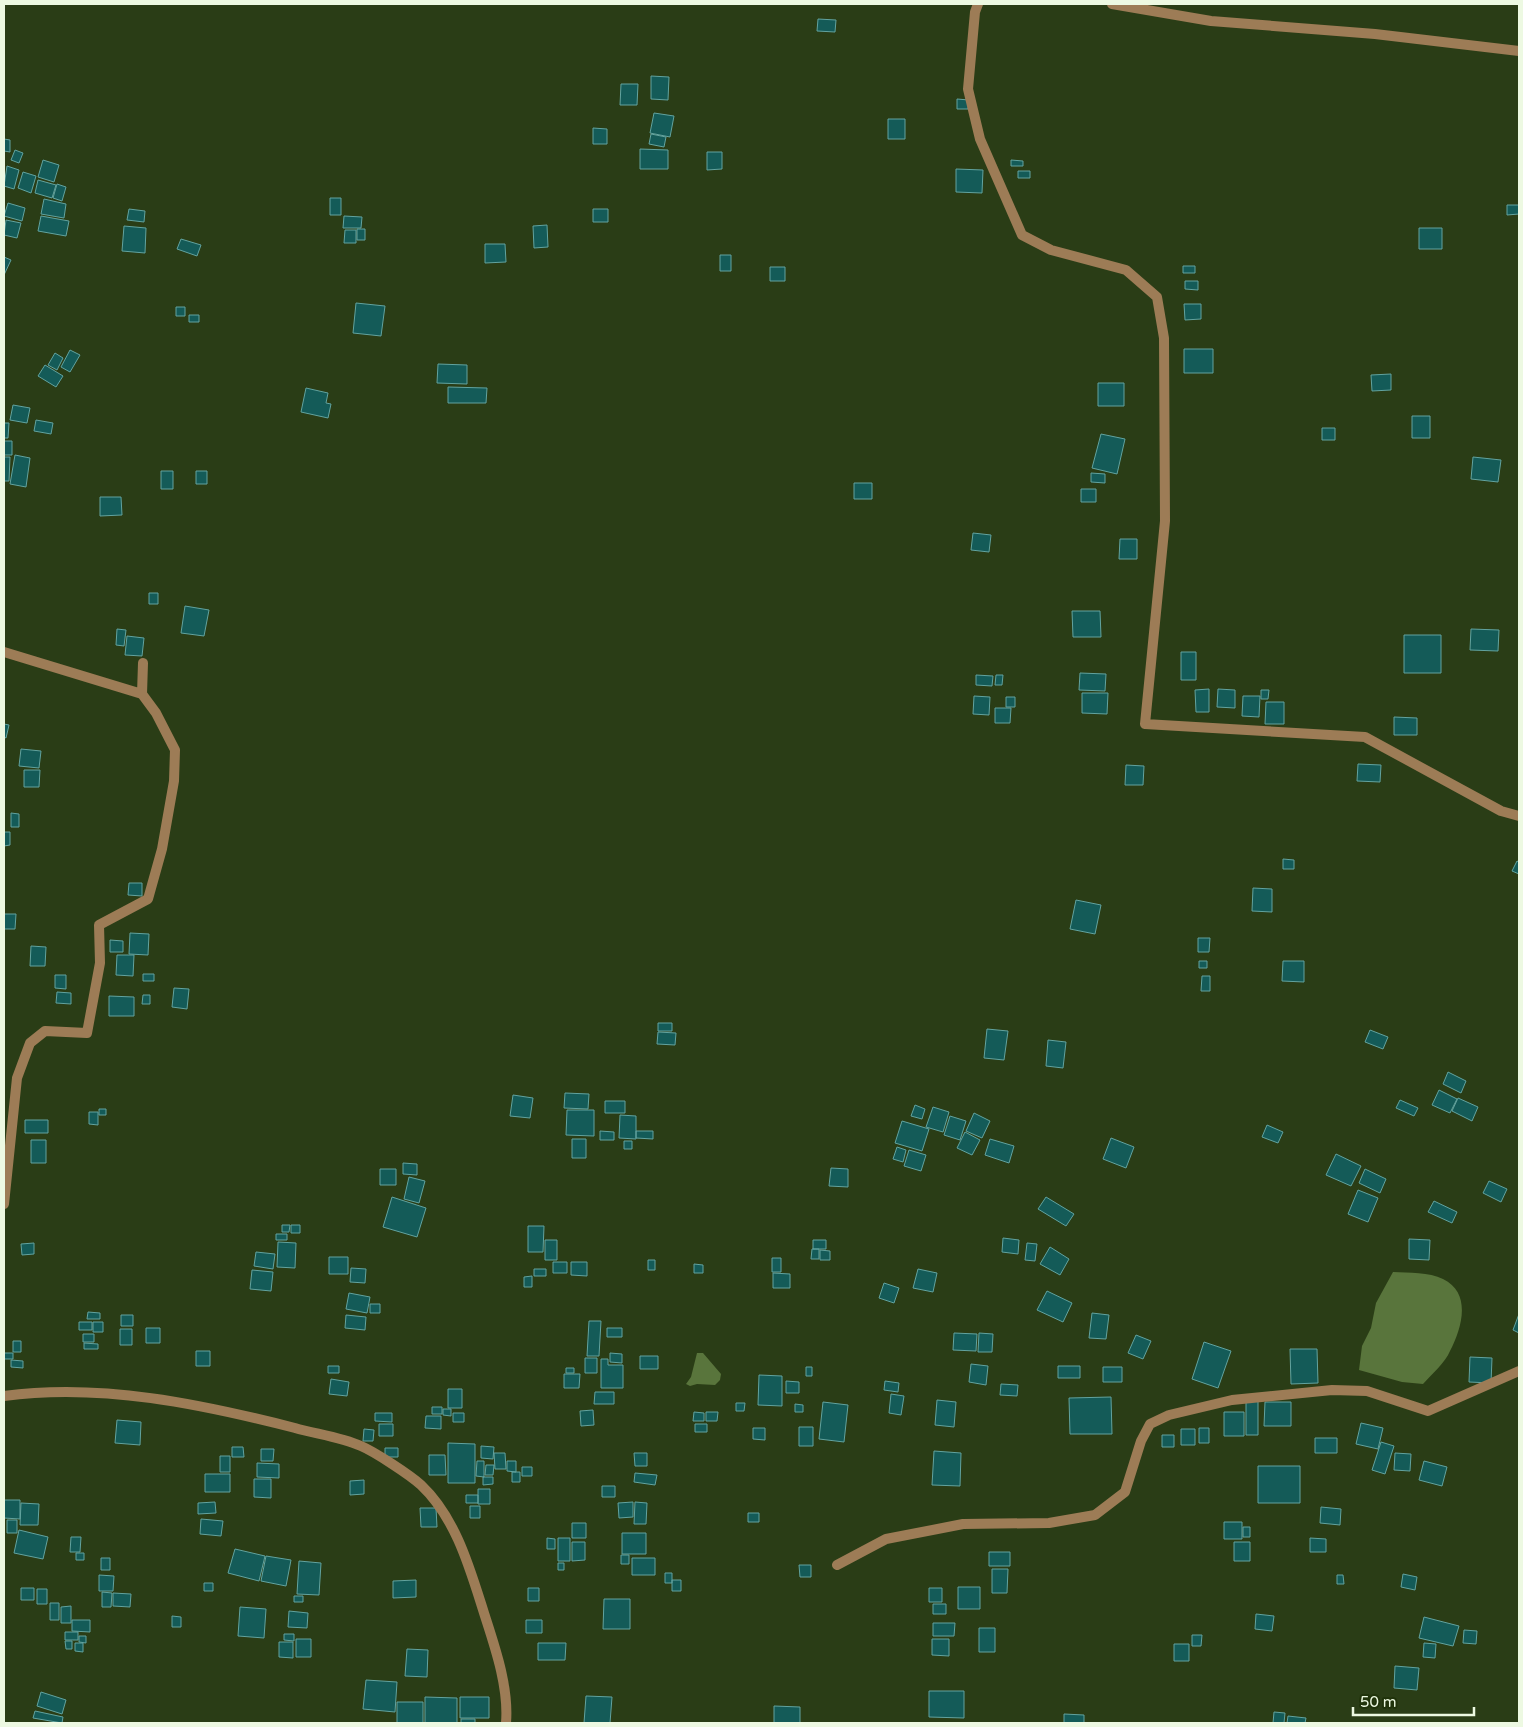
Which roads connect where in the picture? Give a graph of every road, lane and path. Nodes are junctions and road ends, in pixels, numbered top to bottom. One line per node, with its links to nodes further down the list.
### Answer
1 (978, 4): 7 (street)
2 (1112, 4): 3 (street)
3 (1519, 51)
4 (4, 652): 6 (street)
5 (143, 663): 6 (street)
6 (142, 694): 8 (street)
7 (1519, 816)
8 (4, 1204)
9 (1519, 1371): 11 (street)
10 (4, 1396): 12 (street)
11 (837, 1565)
12 (506, 1723)

